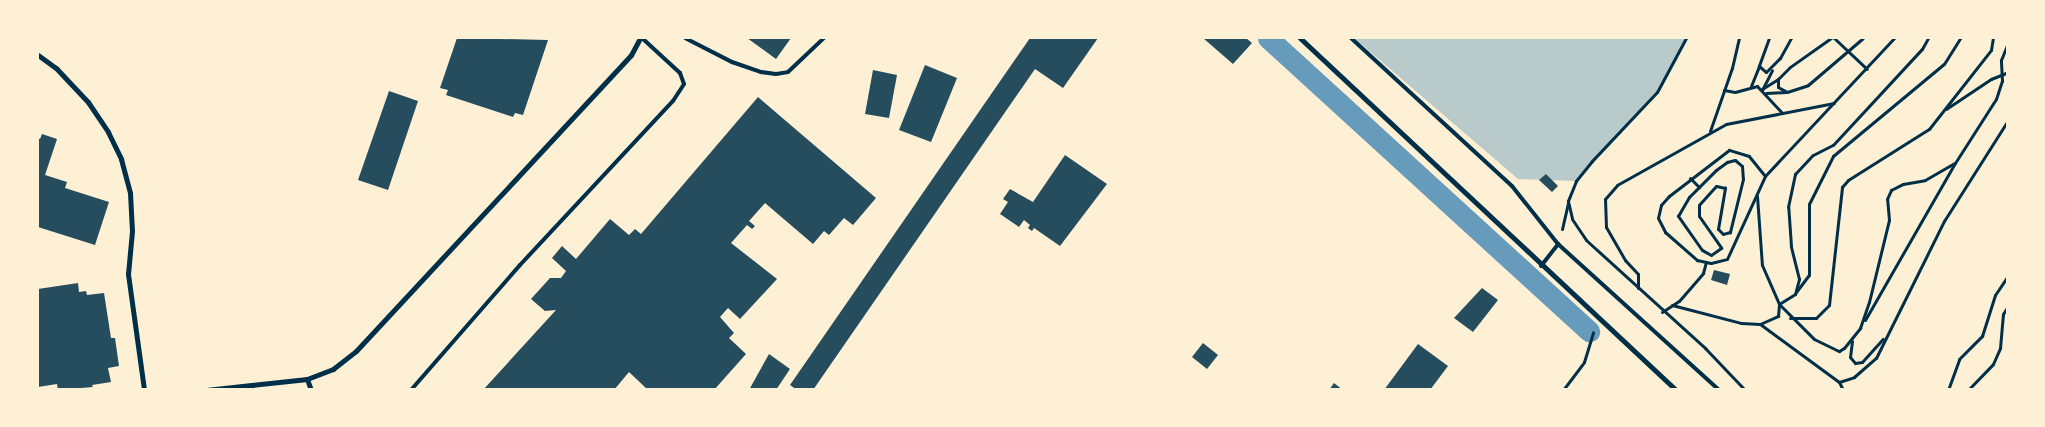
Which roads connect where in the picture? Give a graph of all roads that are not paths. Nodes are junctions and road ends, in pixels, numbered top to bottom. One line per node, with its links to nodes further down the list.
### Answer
1 (641, 38): 9 (street); 13 (lane)
2 (685, 38): 3 (lane)
3 (824, 38)
4 (1300, 38): 8 (street)
5 (1351, 38): 7 (lane)
6 (38, 55): 10 (street)
7 (1558, 244): 8 (lane); 15 (lane)
8 (1541, 266): 14 (street)
9 (307, 379): 11 (street); 12 (street)
10 (144, 390)
11 (206, 390)
12 (311, 390)
13 (411, 390)
14 (1676, 390)
15 (1719, 390)

